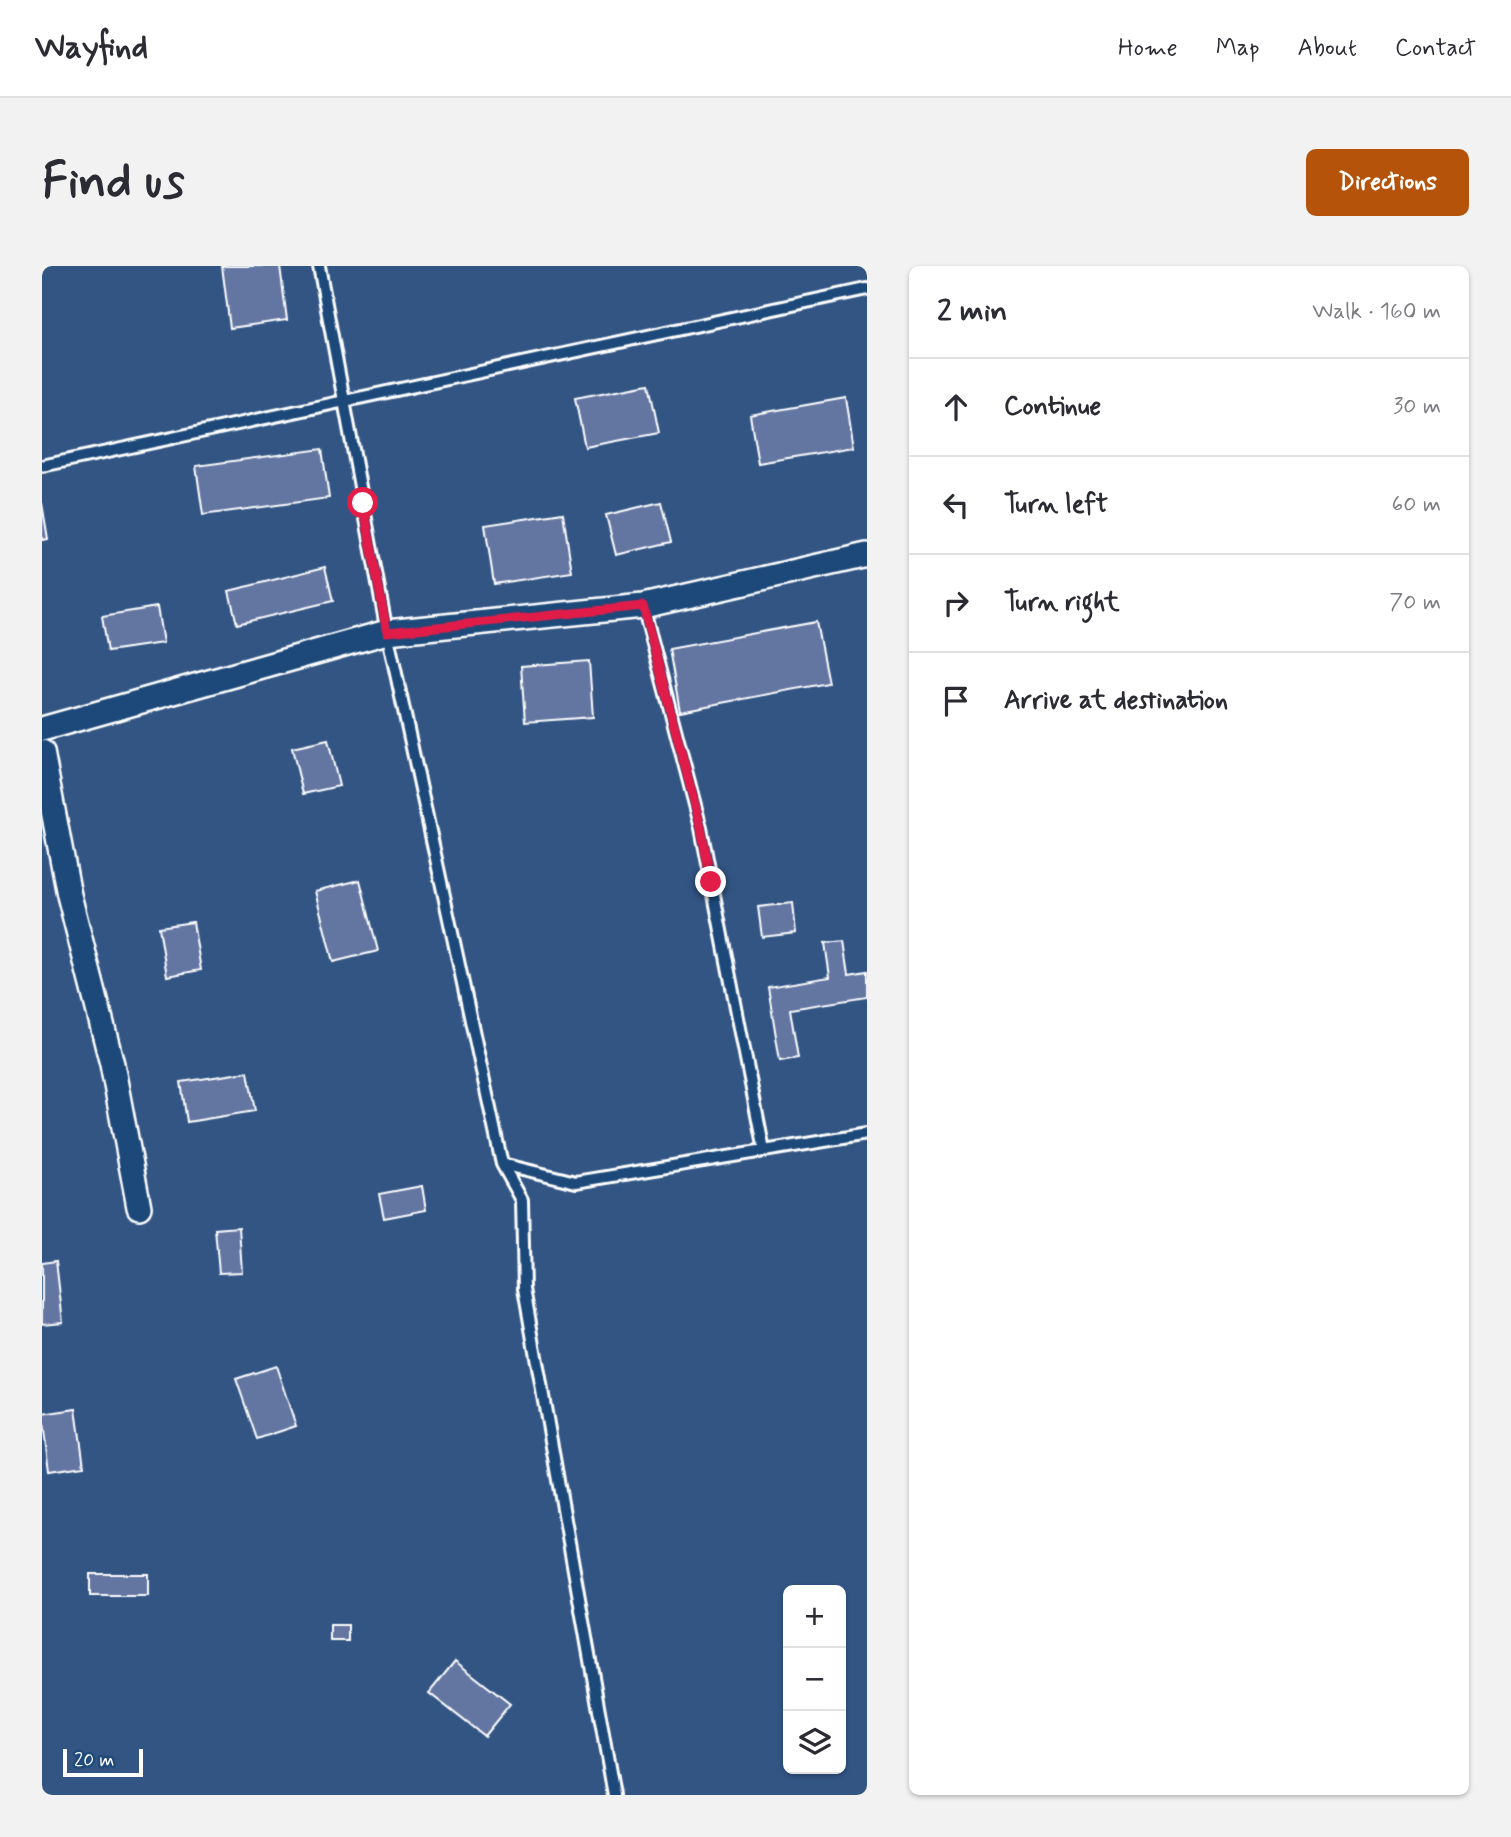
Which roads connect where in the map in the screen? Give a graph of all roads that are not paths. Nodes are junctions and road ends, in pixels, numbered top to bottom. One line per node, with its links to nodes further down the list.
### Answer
1 (319, 266): 3 (lane)
2 (867, 289): 3 (lane)
3 (344, 400): 4 (lane); 7 (lane)
4 (42, 466)
5 (867, 555): 6 (street)
6 (643, 606): 7 (street); 11 (lane)
7 (387, 632): 8 (street); 12 (lane)
8 (42, 729)
9 (42, 752): 13 (street)
10 (867, 1134): 11 (lane)
11 (764, 1151): 12 (lane)
12 (502, 1164): 14 (lane)
13 (139, 1207)
14 (614, 1795)

